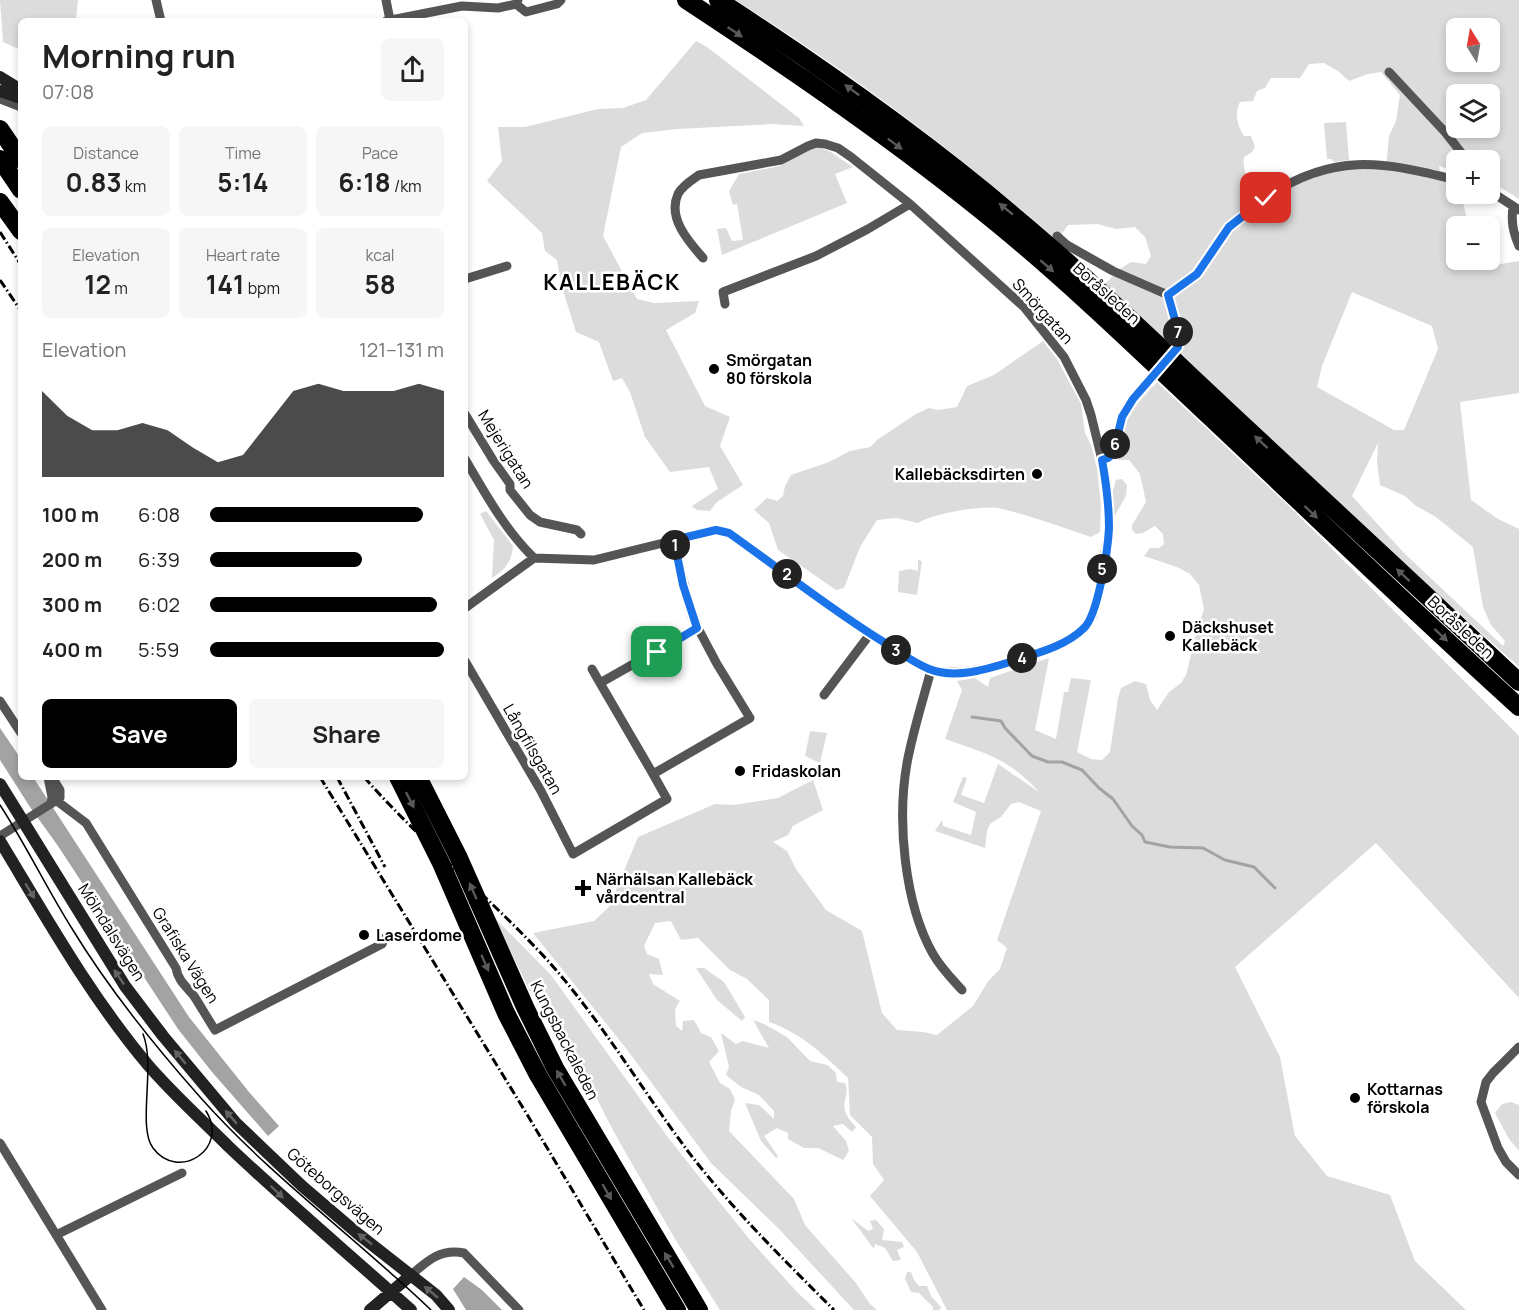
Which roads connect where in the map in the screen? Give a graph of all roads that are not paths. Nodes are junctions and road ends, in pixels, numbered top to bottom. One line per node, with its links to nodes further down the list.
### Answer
1 (156, 0): 7 (street)
2 (386, 0): 8 (street)
3 (561, 0): 6 (street)
4 (686, 0): 35 (highway, Boråsleden, one-way to 35)
5 (718, 0): 35 (highway, Boråsleden, one-way to 5)
6 (517, 2): 9 (street)
7 (160, 18)
8 (388, 18)
9 (399, 18)
10 (1389, 72): 18 (street)
11 (0, 77): 12 (main road)
12 (18, 88)
13 (0, 91): 15 (main road)
14 (0, 99): 15 (street)
15 (16, 101): 16 (street)
16 (0, 105)
17 (0, 129): 19 (highway)
18 (1459, 150)
19 (18, 156)
20 (0, 159): 22 (highway)
21 (1446, 178): 33 (street)
22 (18, 186)
23 (1500, 198): 26 (street)
24 (0, 202): 27 (highway)
25 (910, 204): 30 (street, Smörgatan); 34 (street); 38 (street, Smörgatan)
26 (1516, 208): 29 (street)
27 (18, 227)
28 (1057, 236): 33 (street)
29 (1519, 246)
30 (703, 258)
31 (507, 266): 32 (street)
32 (468, 278)
33 (1168, 295): 38 (street)
34 (725, 304)
35 (1154, 352): 36 (highway, Boråsleden)
36 (1182, 379): 47 (highway, Boråsleden, one-way to 47); 50 (highway, Boråsleden, one-way to 36)
37 (468, 419): 40 (street, Mejerigatan)
38 (1102, 460): 49 (street, Smörgatan)
39 (468, 464): 42 (street)
40 (581, 534)
41 (674, 540): 42 (street, Smörgatan); 44 (street); 45 (street, Smörgatan)
42 (534, 558): 43 (street)
43 (468, 606)
44 (697, 628): 51 (street); 57 (street)
45 (870, 634): 49 (street, Smörgatan); 52 (street)
46 (468, 666): 57 (street, Långfilsgatan)
47 (1473, 666): 54 (highway, Boråsleden); 55 (highway)
48 (592, 669): 51 (street)
49 (931, 670): 66 (street)
50 (1519, 682)
51 (600, 684): 57 (street)
52 (824, 696)
53 (0, 701): 56 (street)
54 (1519, 706)
55 (1519, 718)
56 (18, 728)
57 (653, 774)
58 (50, 780): 62 (street)
59 (400, 780): 80 (highway, one-way to 80)
60 (420, 780): 81 (highway, Kungsbackaleden, one-way to 60)
61 (0, 784): 63 (main road, Mölndalsvägen)
62 (54, 802): 63 (street); 65 (street, Grafiska Vägen)
63 (29, 818): 64 (street); 68 (main road, Mölndalsvägen, one-way to 63)
64 (0, 838): 74 (main road, one-way to 74)
65 (385, 938)
66 (962, 990)
67 (1519, 1047): 71 (street)
68 (208, 1090): 73 (main road, Göteborgsvägen, one-way to 68)
69 (0, 1143): 72 (street)
70 (182, 1173): 72 (street)
71 (1519, 1175)
72 (56, 1235): 75 (street)
73 (411, 1275): 74 (main road); 78 (main road, Göteborgsvägen, one-way to 73); 79 (street)
74 (391, 1293): 76 (main road); 77 (main road)
75 (102, 1310)
76 (369, 1310)
77 (411, 1310)
78 (449, 1310)
79 (519, 1310)
80 (677, 1310)
81 (699, 1310)

